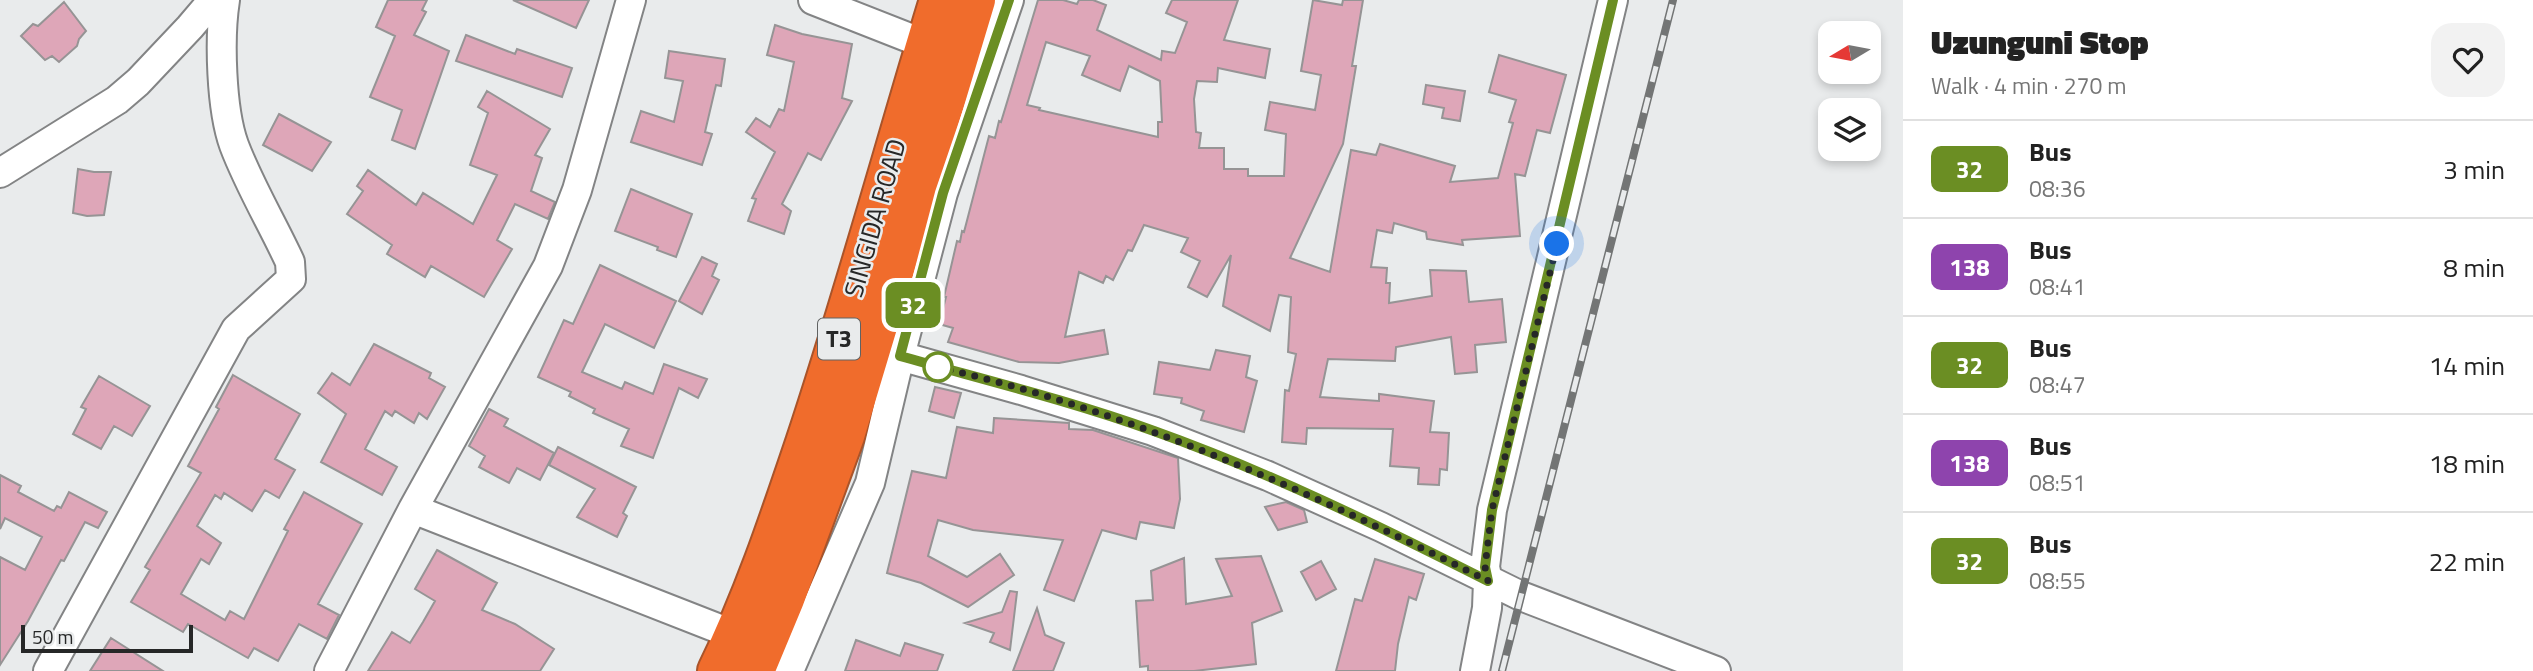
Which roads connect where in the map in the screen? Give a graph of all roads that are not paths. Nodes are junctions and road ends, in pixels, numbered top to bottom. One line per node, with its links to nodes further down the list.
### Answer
1 (212, 0): 10 (street)
2 (225, 0): 15 (street)
3 (631, 0): 12 (street)
4 (813, 0): 9 (street)
5 (939, 0): 9 (highway, SINGIDA ROAD / T3)
6 (976, 0): 18 (highway, SINGIDA ROAD / T3)
7 (1009, 0): 11 (street)
8 (1613, 0): 13 (street)
9 (925, 44): 14 (highway, SINGIDA ROAD / T3)
10 (0, 173)
11 (900, 356): 13 (street); 19 (street)
12 (413, 509): 14 (street); 16 (street)
13 (1488, 581): 20 (street); 21 (street)
14 (735, 635): 17 (highway, SINGIDA ROAD / T3)
15 (48, 671)
16 (329, 671)
17 (718, 671)
18 (755, 671)
19 (789, 671)
20 (1475, 671)
21 (1716, 671)

